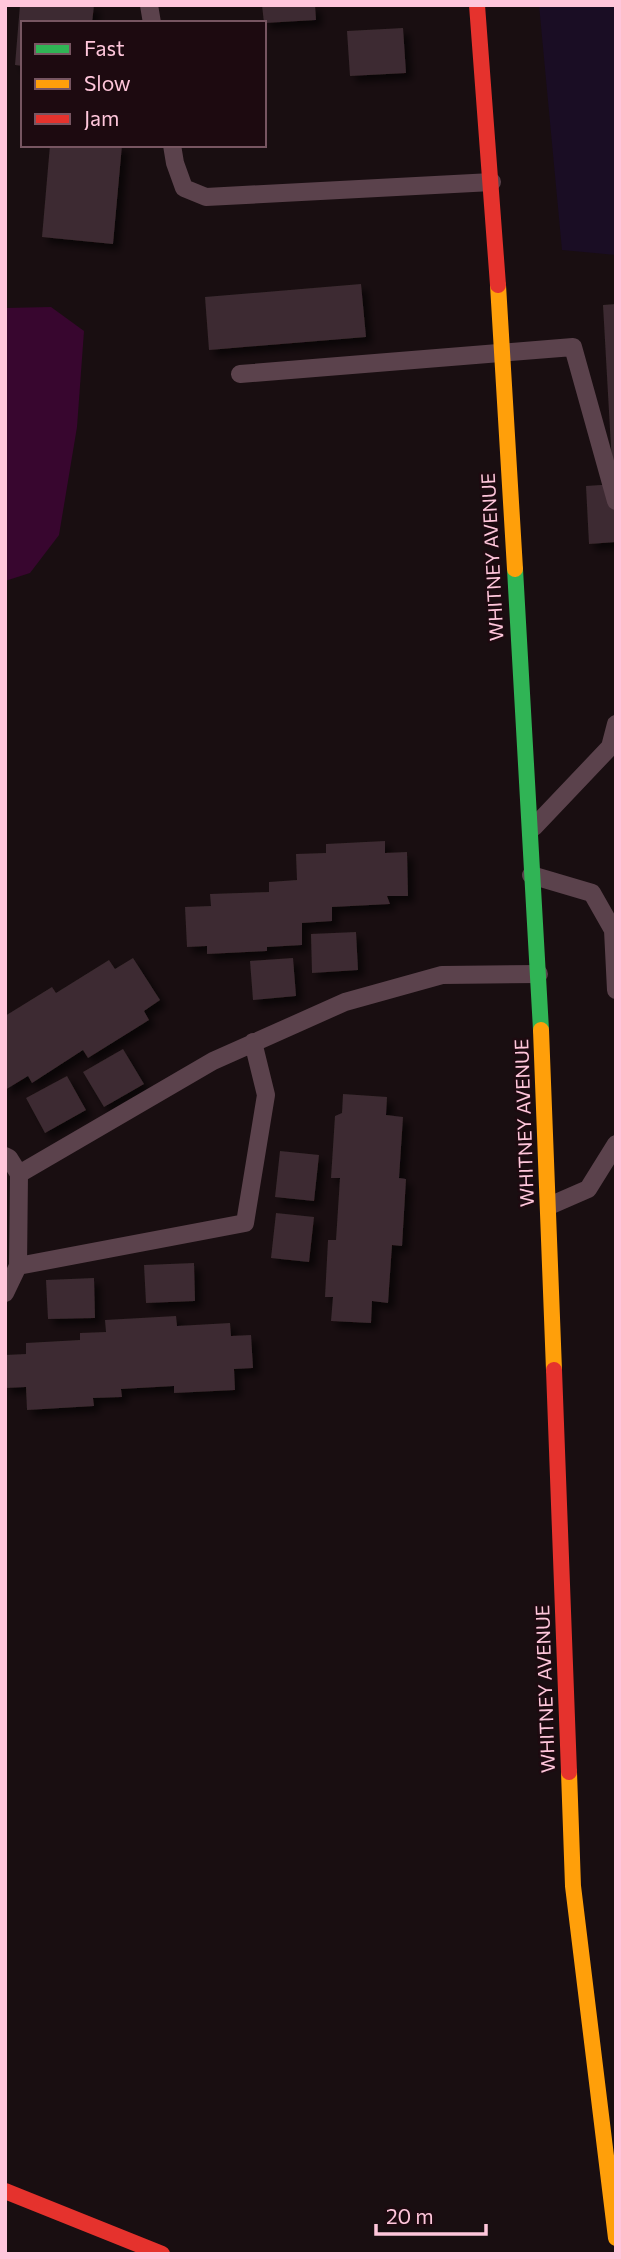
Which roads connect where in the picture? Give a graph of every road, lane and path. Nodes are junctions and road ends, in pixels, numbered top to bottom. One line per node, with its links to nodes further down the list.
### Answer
1 (477, 5): 3 (main road, WHITNEY AVENUE)
2 (172, 147): 3 (lane)
3 (492, 182): 4 (main road, WHITNEY AVENUE)
4 (501, 352): 5 (lane); 6 (lane); 8 (main road, WHITNEY AVENUE)
5 (240, 374)
6 (616, 502)
7 (616, 724): 8 (lane)
8 (529, 832): 9 (main road, WHITNEY AVENUE)
9 (531, 876): 10 (main road, WHITNEY AVENUE); 11 (lane)
10 (539, 974): 12 (lane); 16 (main road, WHITNEY AVENUE)
11 (616, 990)
12 (253, 1042): 15 (lane); 17 (lane)
13 (616, 1144): 16 (lane)
14 (5, 1156): 15 (lane)
15 (19, 1174): 17 (lane)
16 (549, 1206): 20 (main road, WHITNEY AVENUE)
17 (18, 1266): 18 (lane)
18 (5, 1293)
19 (5, 2191): 21 (main road)
20 (616, 2238)
21 (162, 2254)

